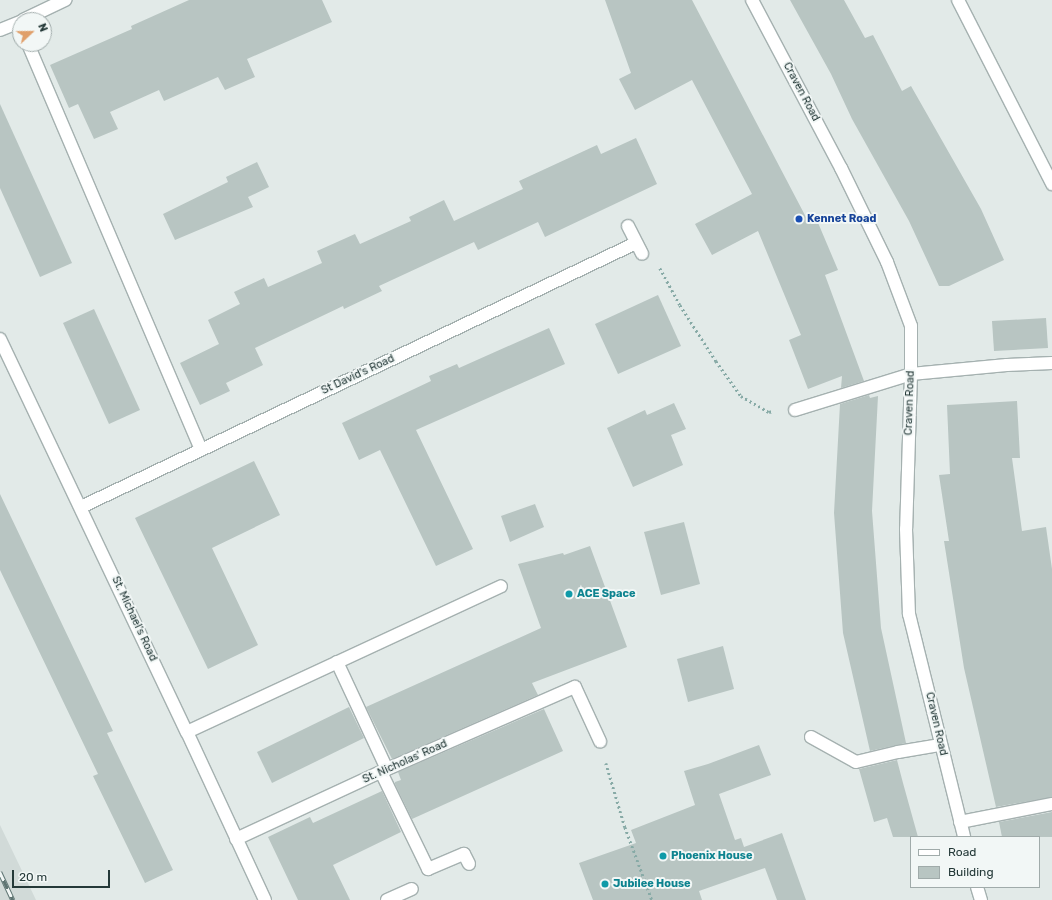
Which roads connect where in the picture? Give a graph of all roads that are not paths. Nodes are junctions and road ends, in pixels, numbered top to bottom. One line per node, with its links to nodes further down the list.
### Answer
1 (65, 0): 4 (street)
2 (752, 0): 14 (street, Craven Road)
3 (958, 0): 8 (street)
4 (42, 12)
5 (12, 26): 6 (street)
6 (0, 30)
7 (31, 52): 16 (street)
8 (1052, 184)
9 (628, 226): 10 (street)
10 (636, 243): 11 (street); 16 (street, St David's Road)
11 (642, 254)
12 (0, 339): 17 (street, St. Michael's Road)
13 (1052, 364): 14 (street)
14 (911, 374): 15 (street); 23 (street, Craven Road)
15 (794, 410)
16 (200, 450): 17 (street, St David's Road)
17 (81, 507): 20 (street, St. Michael's Road)
18 (501, 586): 19 (street)
19 (337, 662): 20 (street); 24 (street)
20 (187, 732): 28 (street, St. Michael's Road)
21 (811, 737): 23 (street)
22 (600, 741): 24 (street, St. Nicholas' Road)
23 (940, 745): 26 (street, Craven Road)
24 (384, 771): 28 (street, St. Nicholas' Road); 29 (street)
25 (1052, 804): 26 (street)
26 (960, 822): 27 (street, Craven Road)
27 (964, 836)
28 (236, 839): 32 (street, St. Michael's Road)
29 (469, 864)
30 (978, 888): 34 (street)
31 (412, 889): 33 (street)
32 (264, 900)
33 (387, 900)
34 (981, 900)

